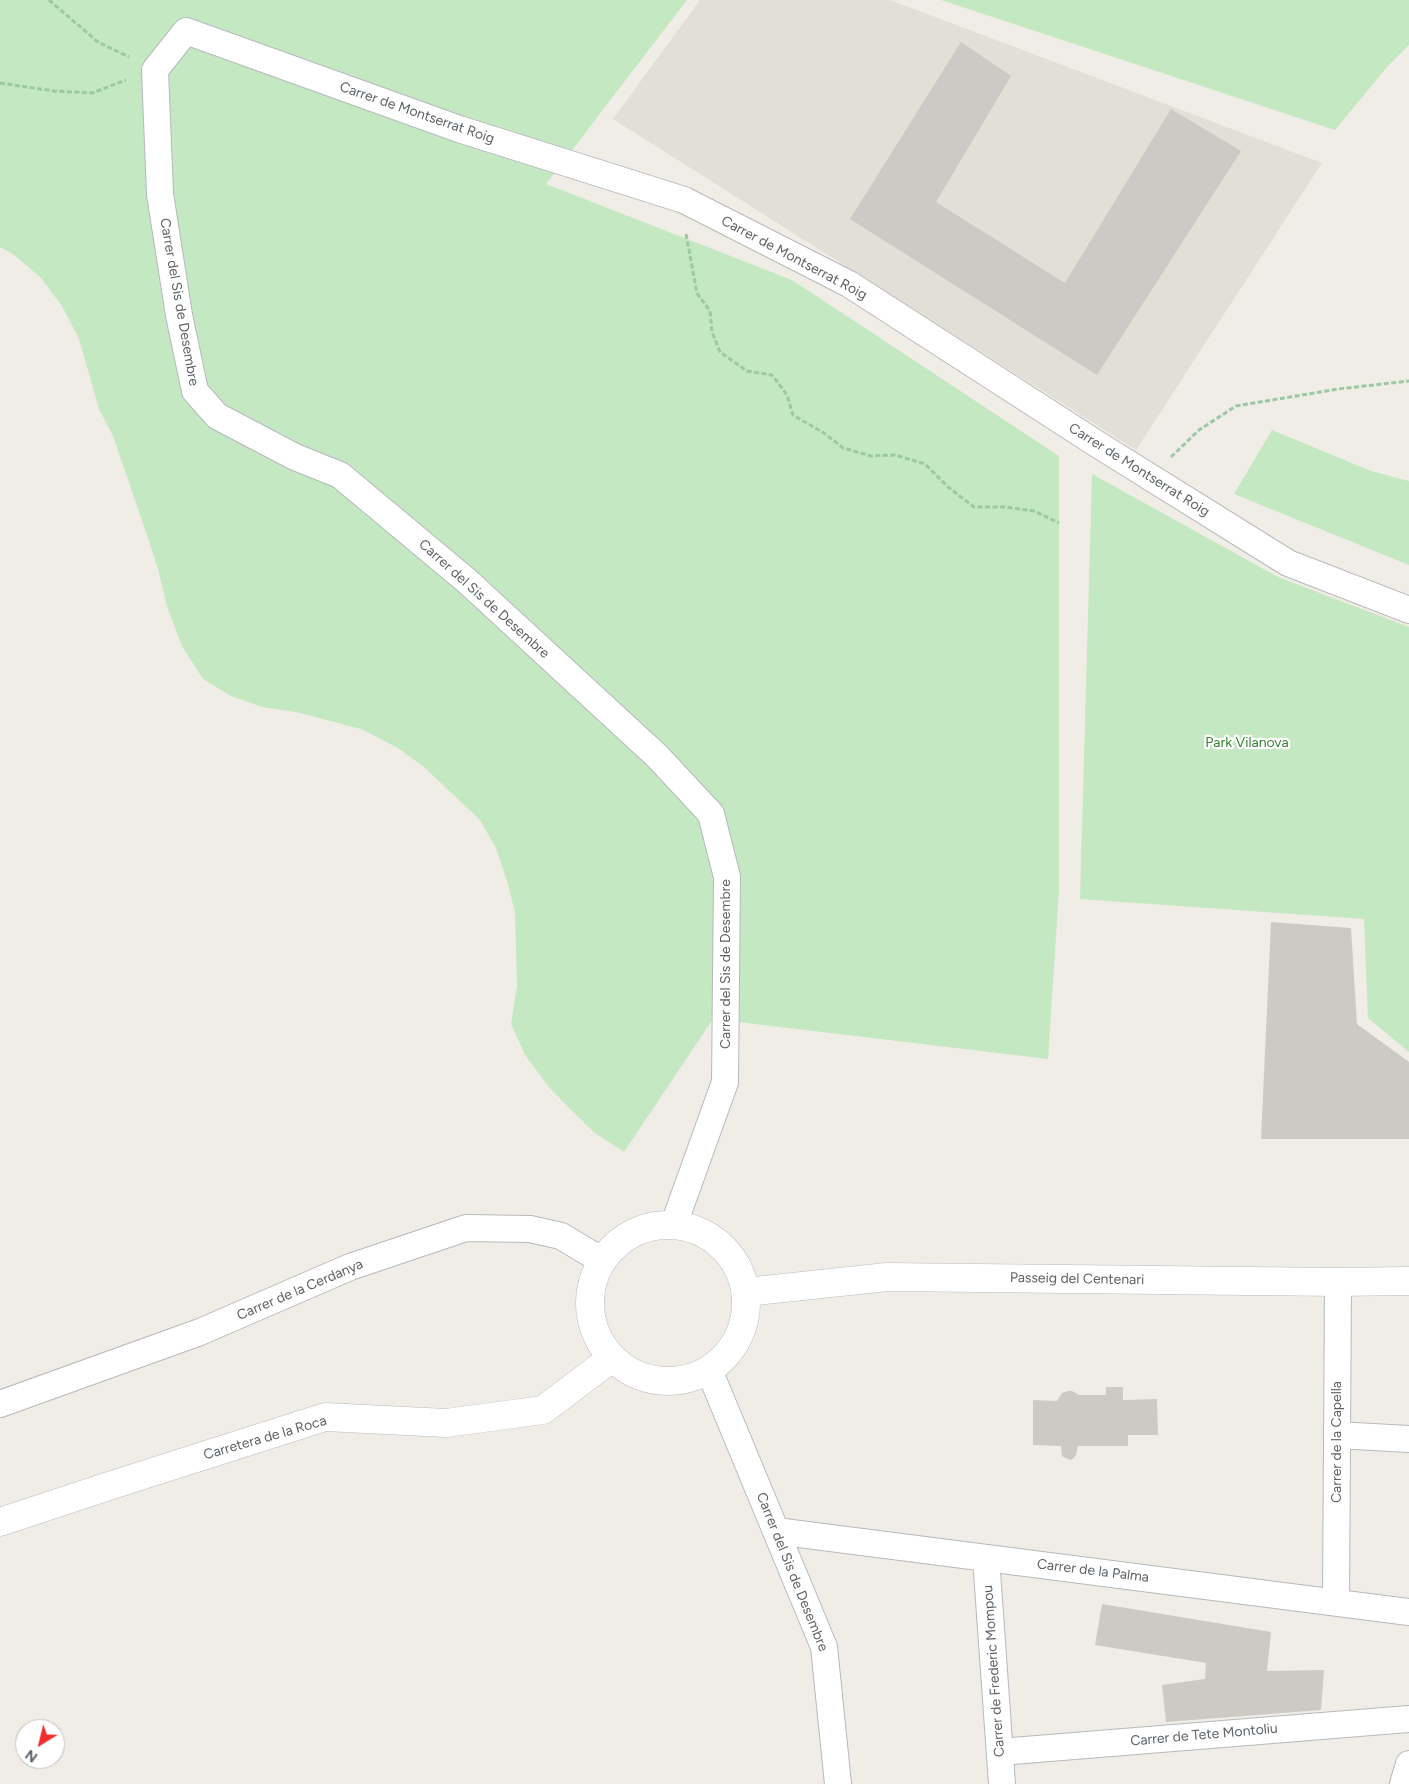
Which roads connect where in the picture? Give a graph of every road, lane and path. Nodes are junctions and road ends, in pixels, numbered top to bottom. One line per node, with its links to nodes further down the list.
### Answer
1 (49, 0): 2 (path)
2 (155, 70): 3 (path); 4 (street, Carrer de Montserrat Roig); 9 (street, Carrer del Sis de Desembre)
3 (0, 82)
4 (680, 199): 6 (street, Carrer de Montserrat Roig); 7 (path)
5 (1409, 381): 6 (path)
6 (1151, 477): 8 (street, Carrer de Montserrat Roig)
7 (1059, 523)
8 (1409, 610)
9 (674, 1224): 10 (street); 13 (street)
10 (602, 1260): 14 (street); 16 (street, Carrer de la Cerdanya)
11 (1409, 1281): 12 (street, Passeig del Centenari)
12 (1338, 1282): 13 (street, Passeig del Centenari); 17 (street, Carrer de la Capella)
13 (746, 1292): 15 (street)
14 (612, 1358): 15 (street); 19 (street, Carretera de la Roca)
15 (709, 1370): 20 (street, Carrer del Sis de Desembre)
16 (0, 1404)
17 (1337, 1435): 18 (street); 22 (street, Carrer de la Capella)
18 (1409, 1439)
19 (0, 1522)
20 (776, 1531): 21 (street, Carrer de la Palma); 27 (street, Carrer del Sis de Desembre)
21 (986, 1558): 22 (street, Carrer de la Palma); 25 (street, Carrer de Frederic Mompou)
22 (1336, 1602): 23 (street, Carrer de la Palma)
23 (1409, 1612)
24 (1409, 1719): 25 (street, Carrer de Tete Montoliu)
25 (1000, 1752): 28 (street, Carrer de Frederic Mompou)
26 (1409, 1764): 29 (street)
27 (838, 1784)
28 (1002, 1784)
29 (1403, 1784)

